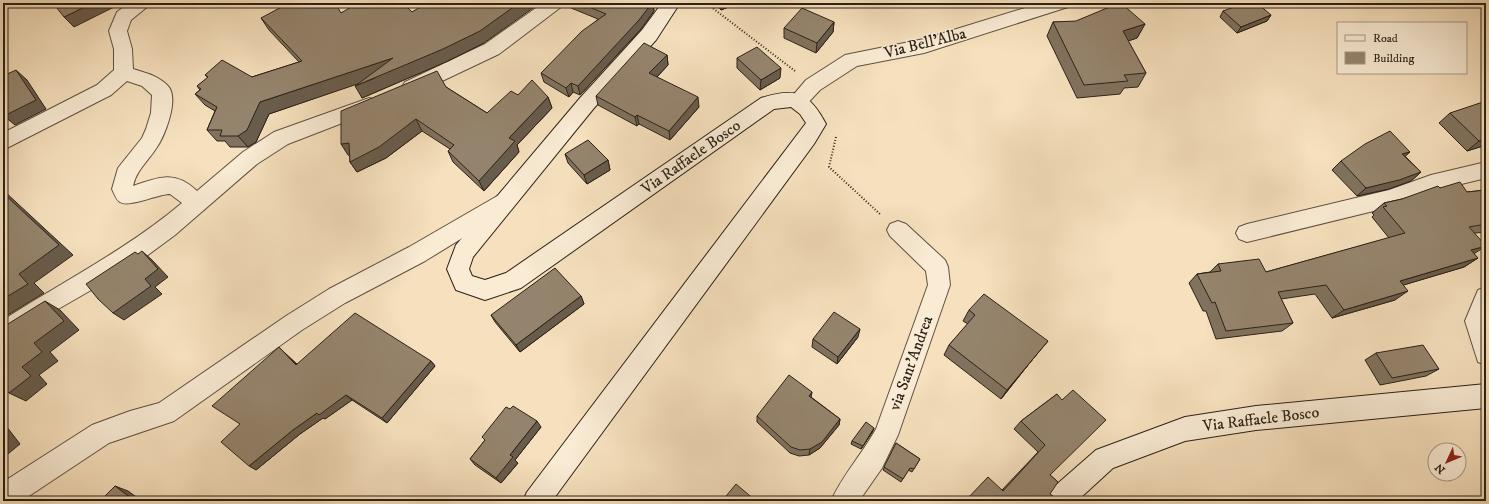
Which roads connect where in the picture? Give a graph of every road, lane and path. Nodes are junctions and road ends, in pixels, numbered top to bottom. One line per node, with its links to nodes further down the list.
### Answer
1 (141, 3): 6 (street)
2 (555, 3): 11 (street)
3 (671, 3): 12 (street, Via Raffaele Bosco)
4 (706, 3): 7 (path)
5 (1062, 3): 7 (street, Via Bell'Alba)
6 (124, 73): 9 (street); 11 (street)
7 (812, 93): 12 (street, Via Raffaele Bosco); 20 (street)
8 (837, 133): 13 (path)
9 (3, 142)
10 (1486, 170): 14 (street)
11 (203, 199): 16 (street)
12 (507, 200): 19 (street)
13 (898, 230): 21 (street, via Sant'Andrea)
14 (1247, 233)
15 (1486, 297): 17 (street)
16 (3, 333)
17 (1486, 354)
18 (1486, 396): 22 (street, Via Raffaele Bosco)
19 (3, 496)
20 (536, 501)
21 (844, 501)
22 (1057, 501)

